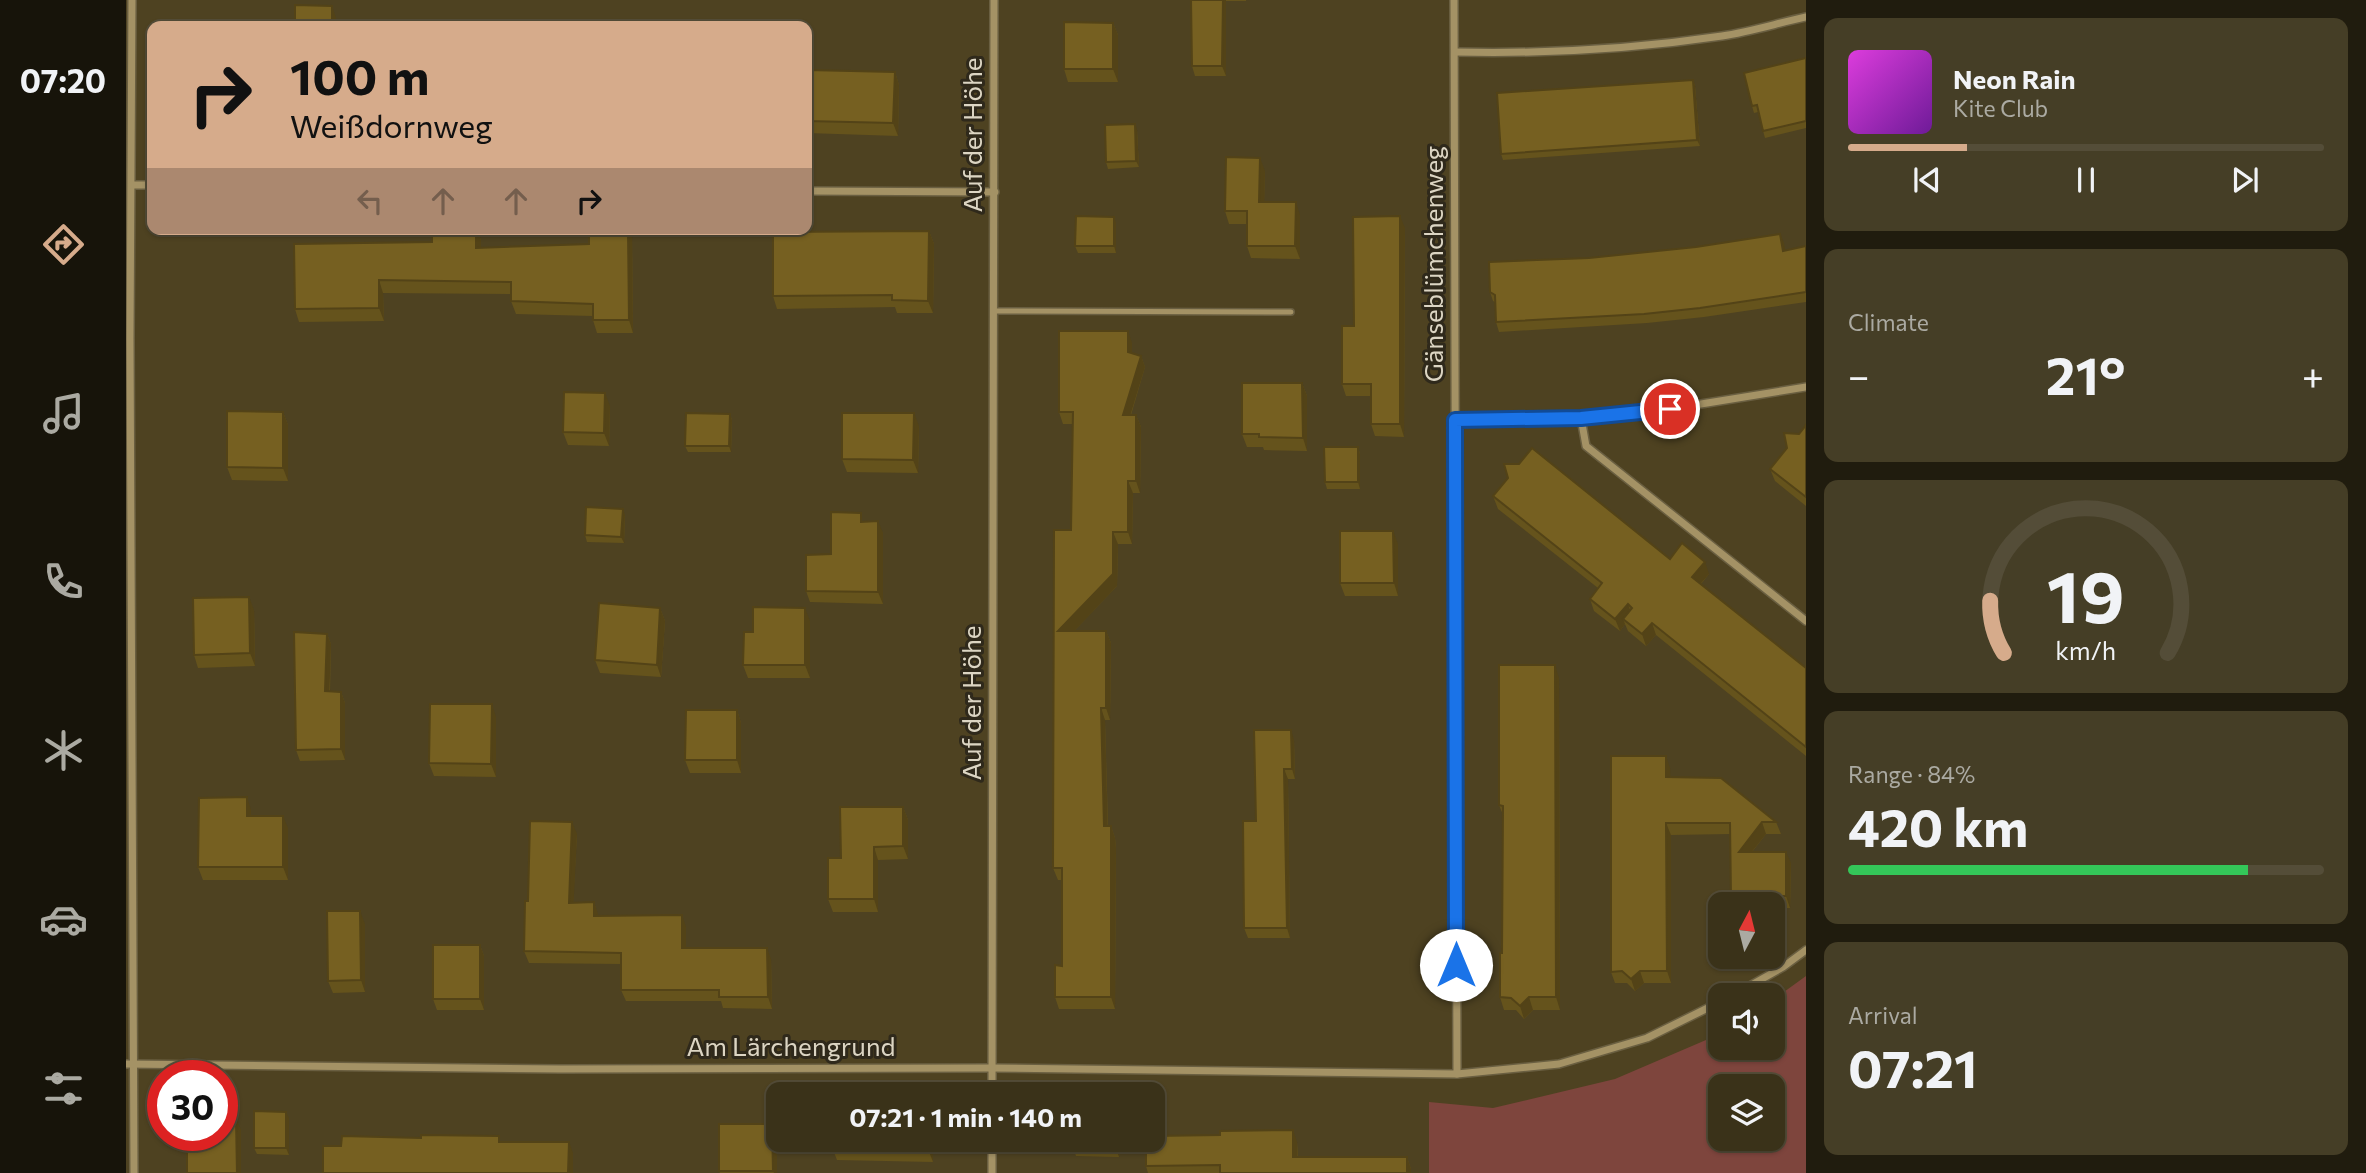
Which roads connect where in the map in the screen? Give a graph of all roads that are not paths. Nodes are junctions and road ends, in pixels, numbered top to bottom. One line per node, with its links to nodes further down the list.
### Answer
1 (132, 0): 6 (street)
2 (994, 0): 10 (street, Auf der Höhe)
3 (1454, 0): 5 (street, Gänseblümchenweg)
4 (1806, 17): 5 (street)
5 (1455, 52): 15 (street, Gänseblümchenweg)
6 (129, 102): 7 (street)
7 (132, 185): 8 (street); 20 (street)
8 (147, 185)
9 (812, 191): 10 (street)
10 (995, 192): 11 (street, Auf der Höhe)
11 (994, 312): 12 (lane); 21 (street, Auf der Höhe)
12 (1291, 312)
13 (1806, 387): 14 (street)
14 (1581, 418): 15 (street); 16 (street)
15 (1455, 420): 22 (street, Gänseblümchenweg)
16 (1806, 621)
17 (1806, 950): 18 (street)
18 (1755, 983)
19 (1708, 1008): 22 (street, Am Lärchengrund)
20 (129, 1064): 21 (street, Am Lärchengrund); 25 (street)
21 (992, 1068): 22 (street, Am Lärchengrund); 23 (street, Auf der Höhe)
22 (1457, 1074)
23 (992, 1082)
24 (992, 1152): 26 (street)
25 (134, 1173)
26 (992, 1173)

